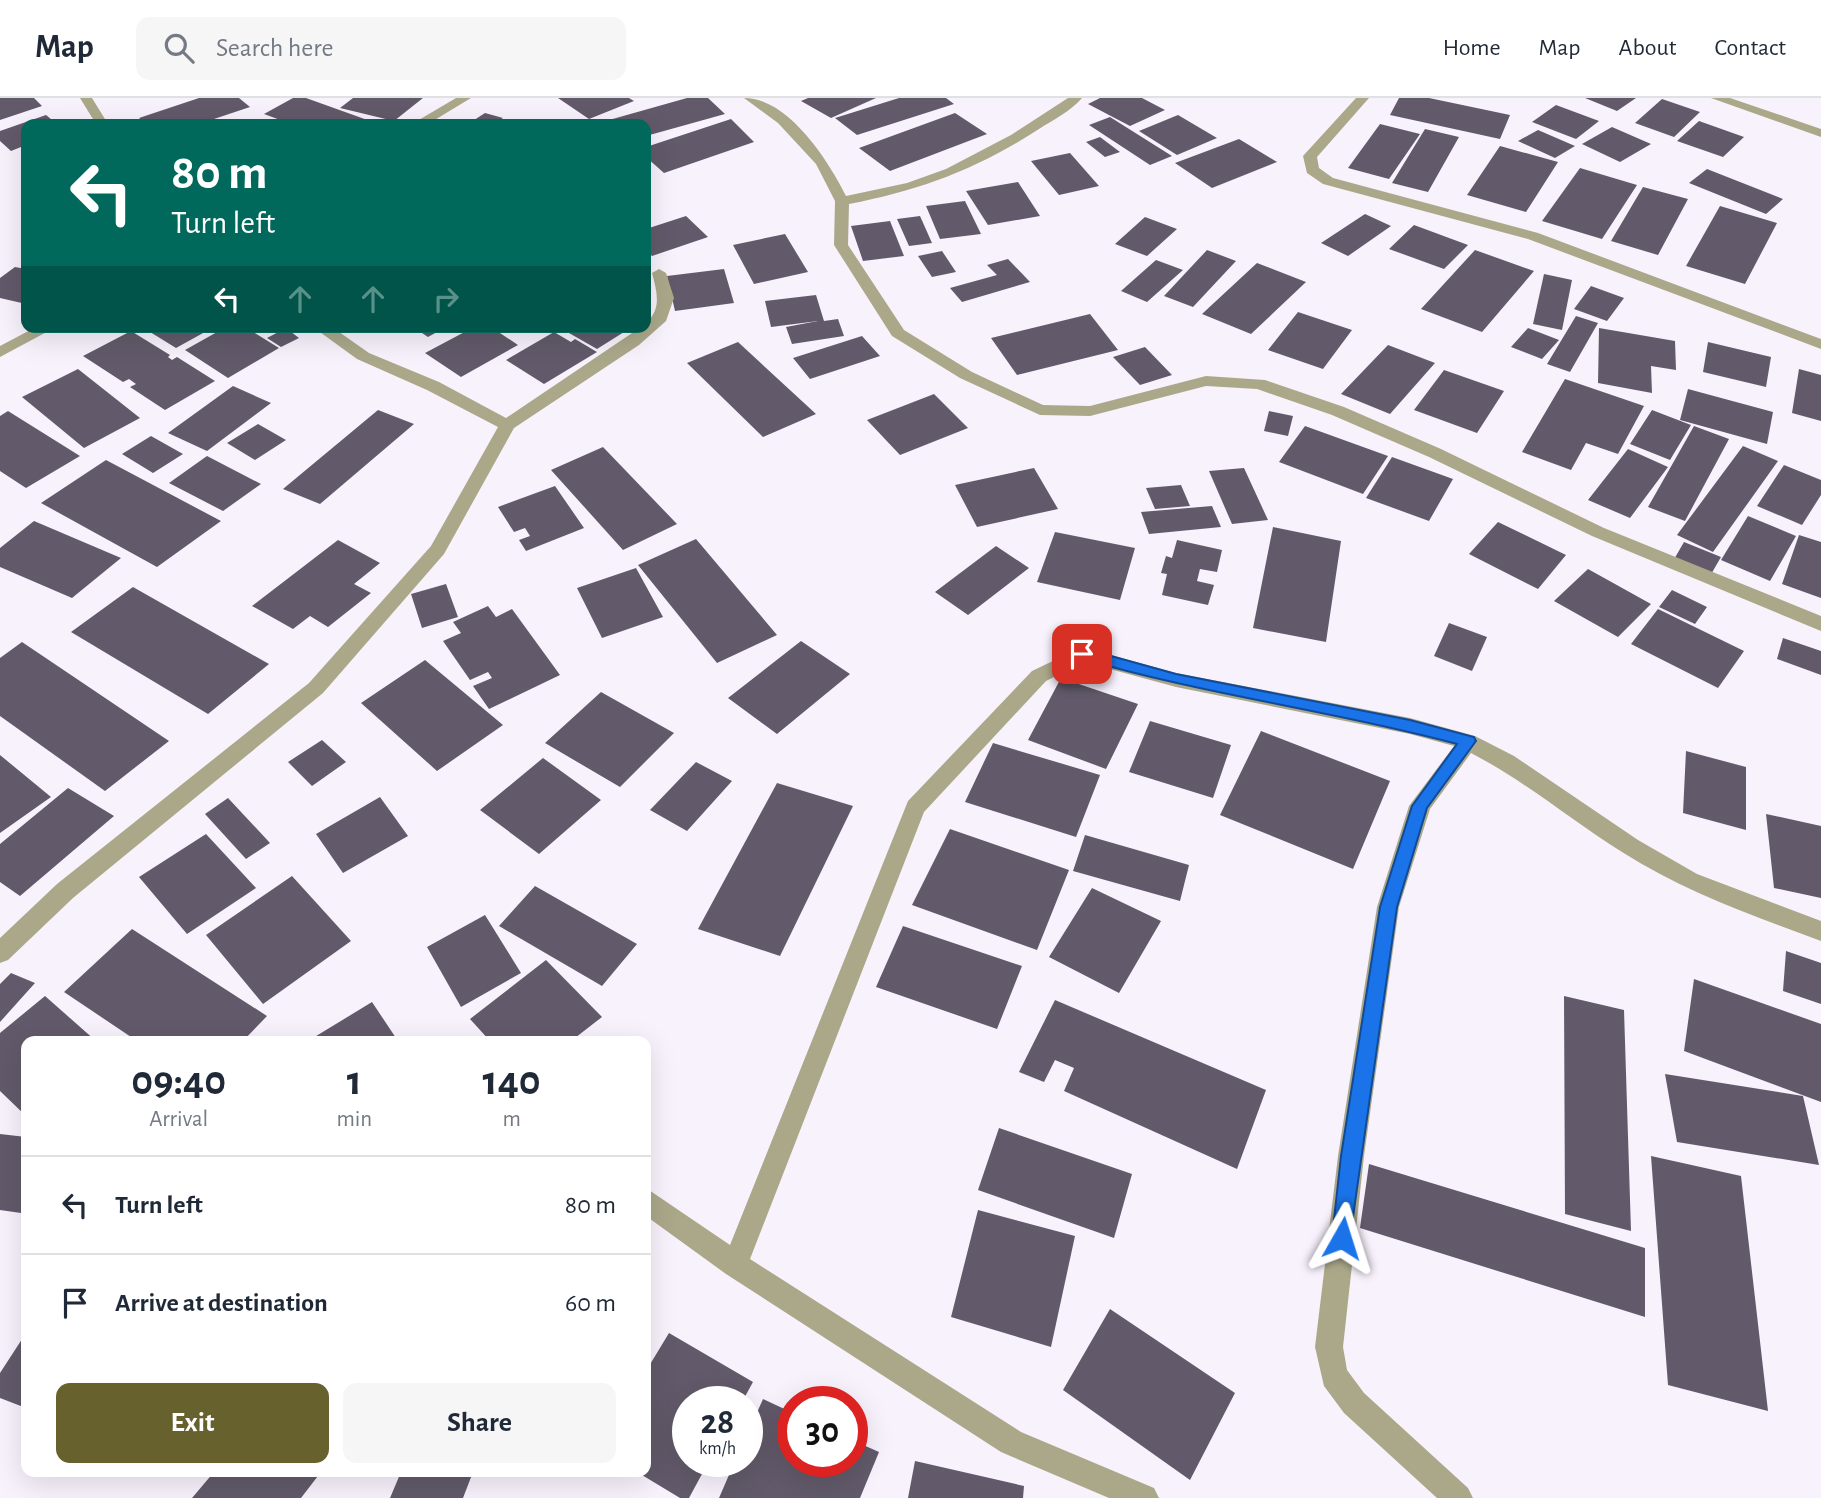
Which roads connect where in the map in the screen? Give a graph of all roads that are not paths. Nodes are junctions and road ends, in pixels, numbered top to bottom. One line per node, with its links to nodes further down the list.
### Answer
1 (86, 98): 7 (street)
2 (466, 98): 8 (street)
3 (750, 98): 10 (street)
4 (1076, 98): 10 (street)
5 (1363, 98): 16 (street)
6 (1717, 98): 9 (street)
7 (99, 119)
8 (428, 119)
9 (1821, 133)
10 (842, 201): 19 (street)
11 (659, 273): 12 (street)
12 (651, 327)
13 (36, 333): 17 (street)
14 (330, 333): 18 (street)
15 (644, 333): 18 (street)
16 (1821, 344)
17 (0, 352)
18 (507, 425): 22 (street)
19 (1821, 624)
20 (1468, 741): 21 (street); 24 (street); 26 (street)
21 (1821, 931)
22 (0, 953)
23 (651, 1205): 24 (street)
24 (735, 1265): 25 (street)
25 (1144, 1498)
26 (1458, 1498)

